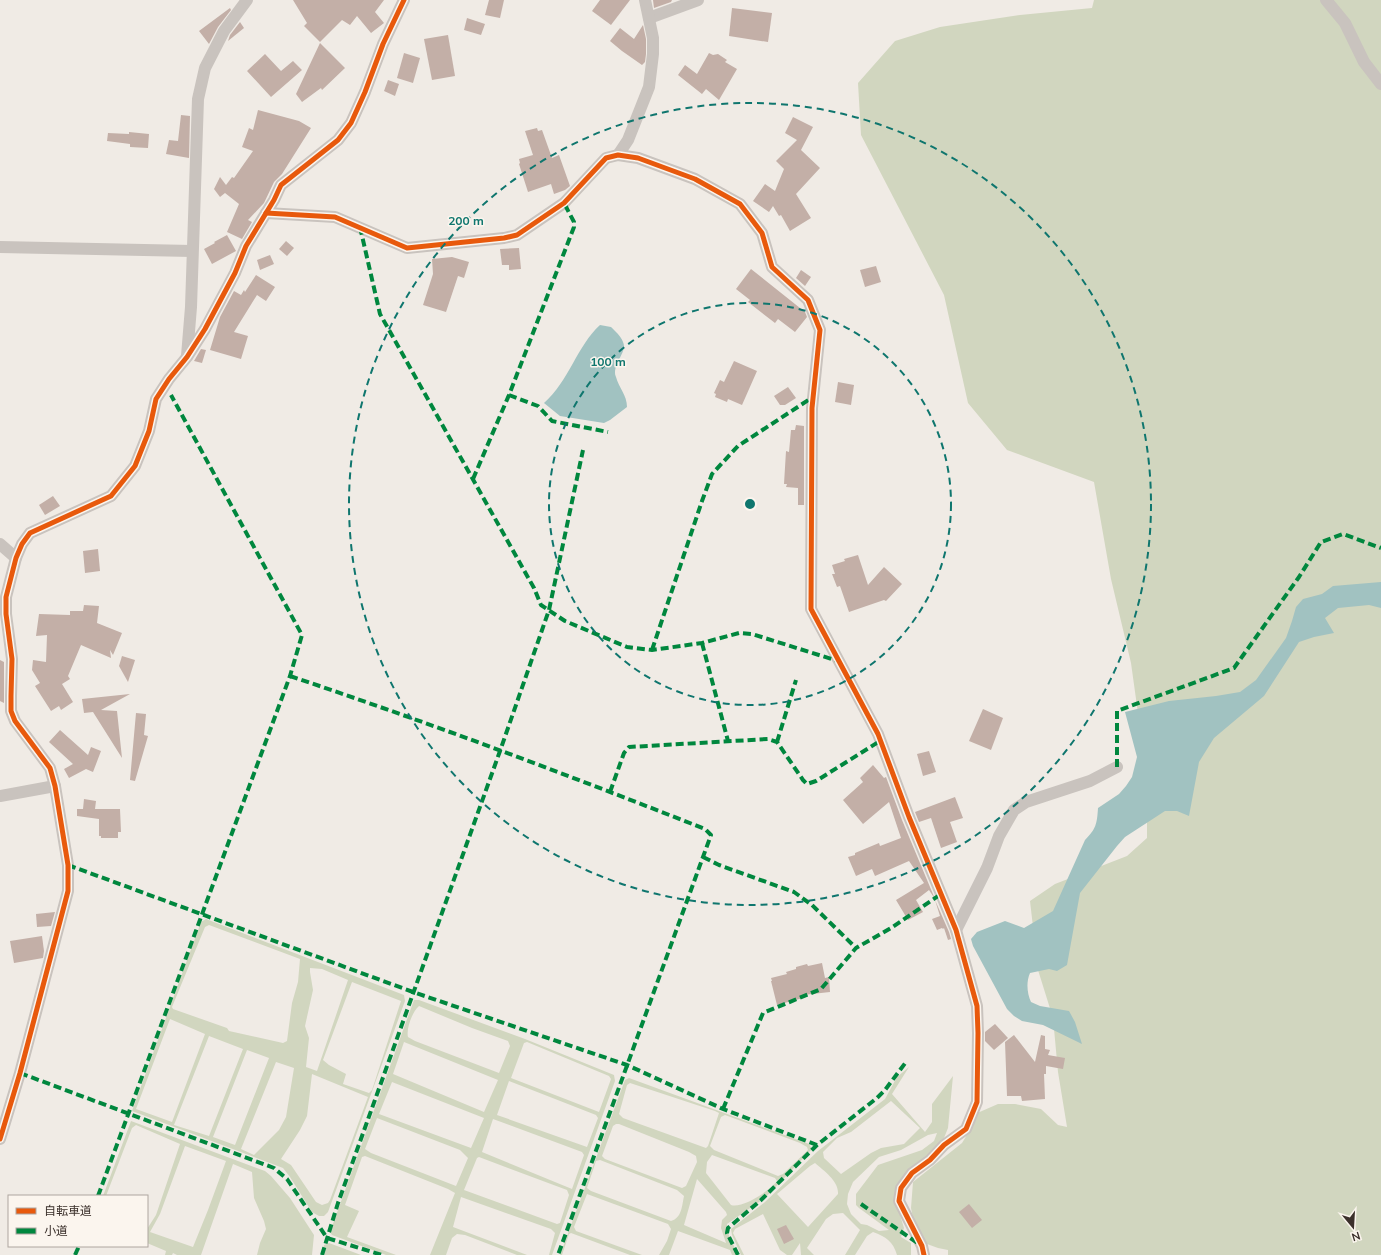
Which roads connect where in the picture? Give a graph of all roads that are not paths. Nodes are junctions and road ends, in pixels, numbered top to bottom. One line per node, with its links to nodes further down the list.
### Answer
1 (247, 0): 11 (street)
2 (404, 0): 9 (street)
3 (645, 0): 6 (street)
4 (698, 0): 6 (street)
5 (1326, 0): 7 (street)
6 (649, 18): 8 (street)
7 (1381, 84)
8 (618, 155): 9 (street); 19 (street)
9 (266, 213): 12 (street)
10 (0, 247): 11 (street)
11 (192, 251): 12 (street)
12 (187, 357): 14 (street)
13 (0, 544): 14 (street)
14 (16, 558): 15 (street)
15 (4, 588): 17 (street)
16 (1118, 767): 19 (street)
17 (55, 786): 18 (street); 20 (street)
18 (0, 796)
19 (956, 930): 21 (street)
20 (0, 1139)
21 (924, 1255)

